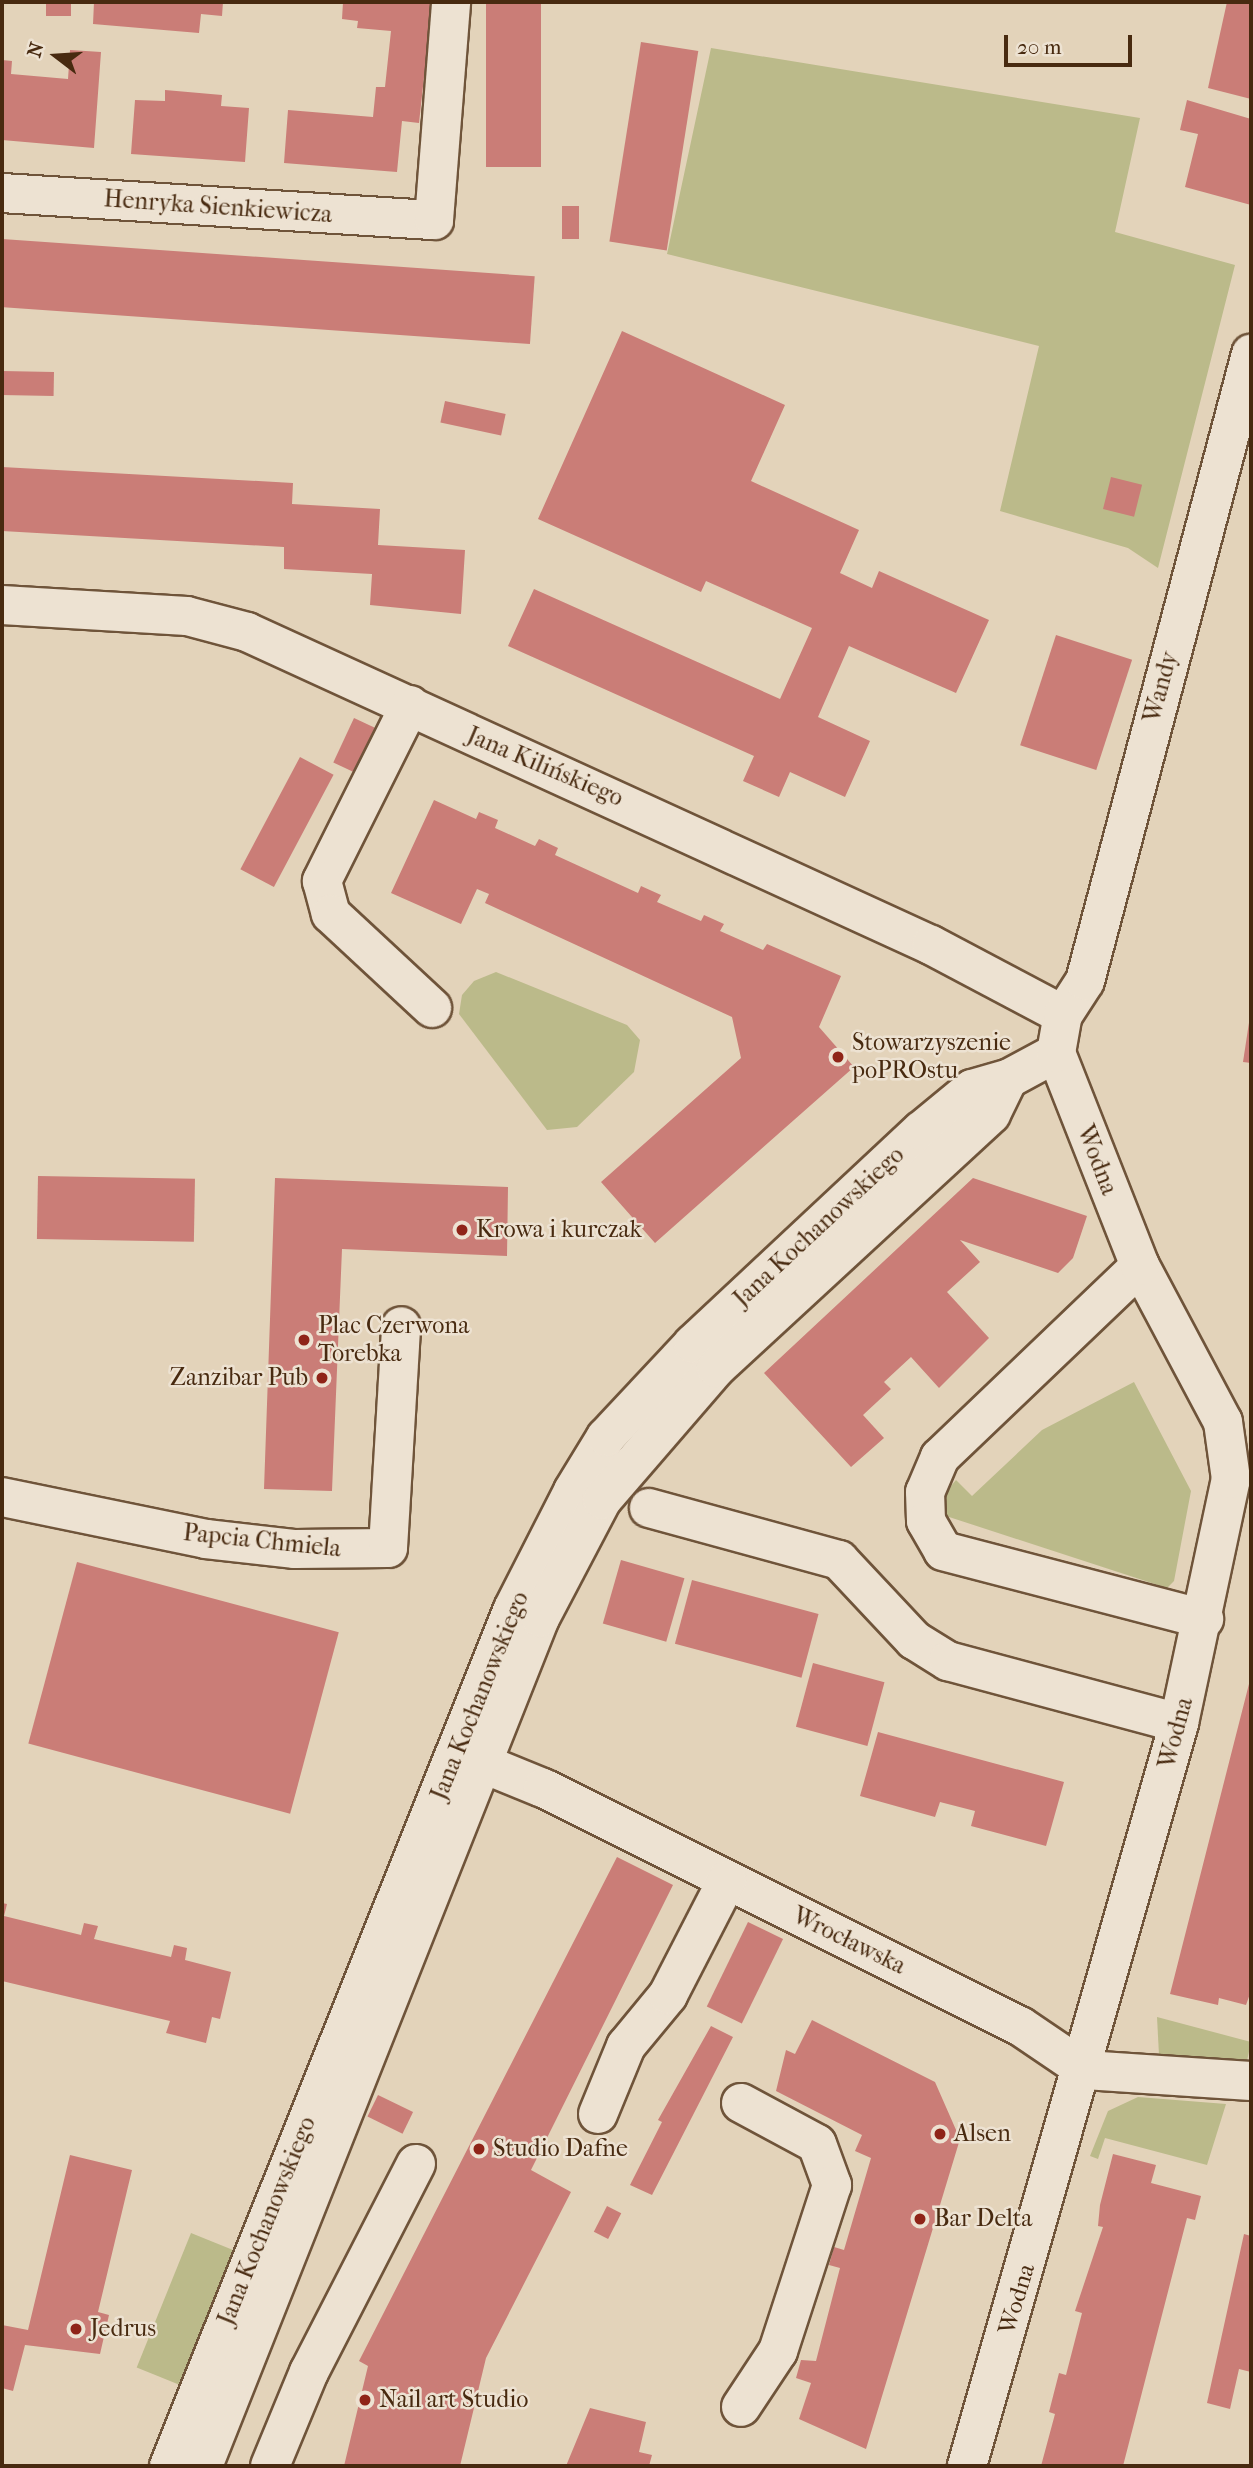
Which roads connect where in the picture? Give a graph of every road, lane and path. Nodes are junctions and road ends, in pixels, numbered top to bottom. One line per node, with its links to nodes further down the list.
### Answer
1 (451, 2): 2 (street, Henryka Sienkiewicza)
2 (2, 193)
3 (1251, 354): 7 (street, Wandy)
4 (2, 605): 5 (street, Jana Kilińskiego)
5 (410, 705): 6 (street); 7 (street, Jana Kilińskiego)
6 (432, 1008)
7 (1063, 1015): 8 (street)
8 (1056, 1053): 9 (street, Wodna); 15 (street, Jana Kochanowskiego)
9 (1140, 1266): 13 (street, Wodna); 13 (street)
10 (401, 1326): 11 (street, Papcia Chmiela)
11 (2, 1497)
12 (649, 1508): 14 (street)
13 (1203, 1619): 14 (street, Wodna)
14 (1179, 1723): 17 (street, Wodna)
15 (470, 1758): 16 (street, Wrocławska); 23 (street, Jana Kochanowskiego); 24 (street, Jana Kochanowskiego)
16 (727, 1880): 17 (street, Wrocławska); 20 (street)
17 (1085, 2070): 18 (street); 26 (street, Wodna)
18 (1251, 2081)
19 (741, 2103): 22 (street)
20 (598, 2114)
21 (416, 2164): 25 (street)
22 (741, 2407)
23 (169, 2466)
24 (203, 2466)
25 (271, 2466)
26 (967, 2466)

